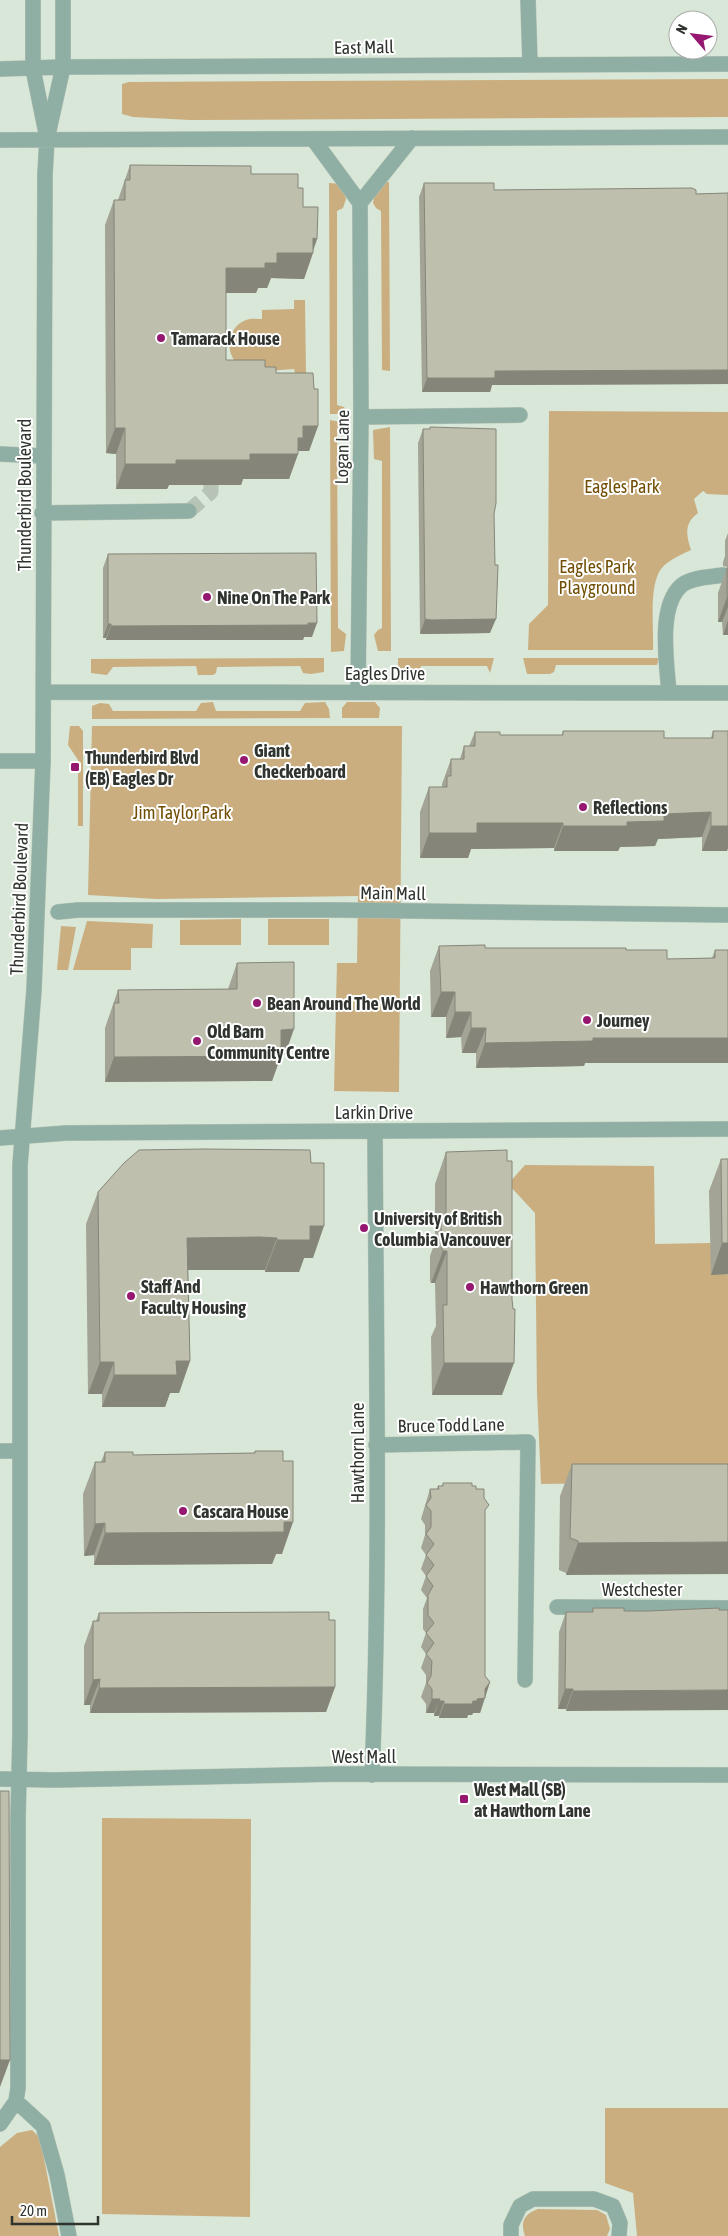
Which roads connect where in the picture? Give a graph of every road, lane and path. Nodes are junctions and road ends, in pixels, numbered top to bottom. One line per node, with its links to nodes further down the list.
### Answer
1 (33, 0): 8 (street, Thunderbird Boulevard)
2 (62, 0): 6 (street, Thunderbird Boulevard)
3 (528, 0): 4 (street)
4 (530, 64): 5 (street, East Mall); 6 (street, East Mall)
5 (728, 64)
6 (63, 67): 8 (street, East Mall); 11 (street, Thunderbird Boulevard)
7 (0, 69): 8 (street, East Mall)
8 (33, 69): 11 (street, Thunderbird Boulevard)
9 (728, 137): 10 (street)
10 (412, 138): 12 (street); 14 (street)
11 (47, 139): 12 (street); 13 (street); 18 (street, Thunderbird Boulevard)
12 (313, 139): 14 (street)
13 (0, 140)
14 (360, 203): 16 (street, Logan Lane)
15 (520, 415): 16 (street)
16 (362, 417): 23 (street, Logan Lane)
17 (0, 454): 18 (street)
18 (43, 456): 20 (street, Thunderbird Boulevard)
19 (189, 510): 20 (street)
20 (42, 512): 22 (street, Thunderbird Boulevard)
21 (724, 575): 24 (street)
22 (43, 692): 23 (street, Eagles Drive); 27 (street, Thunderbird Boulevard)
23 (358, 692): 24 (street, Eagles Drive)
24 (669, 692): 25 (street, Eagles Drive)
25 (728, 693)
26 (0, 761): 27 (street)
27 (43, 762): 32 (street, Thunderbird Boulevard)
28 (58, 912): 29 (street, Main Mall)
29 (728, 915)
30 (728, 1129): 31 (street, Larkin Drive)
31 (375, 1131): 32 (street, Larkin Drive); 34 (street, Hawthorn Lane)
32 (21, 1136): 33 (street, Larkin Drive); 36 (street, Thunderbird Boulevard)
33 (0, 1138)
34 (376, 1445): 39 (street, Bruce Todd Lane); 40 (street, Hawthorn Lane)
35 (0, 1450): 36 (street)
36 (20, 1450): 43 (street, Thunderbird Boulevard)
37 (556, 1607): 38 (street, Westchester)
38 (728, 1608)
39 (525, 1680)
40 (372, 1775): 41 (street, West Mall); 43 (street, West Mall)
41 (728, 1775)
42 (0, 1779): 43 (street, West Mall)
43 (20, 1779): 44 (street, Thunderbird Boulevard)
44 (16, 2100): 45 (street); 46 (street)
45 (0, 2124)
46 (68, 2236)
47 (511, 2236): 48 (street)
48 (619, 2236)

